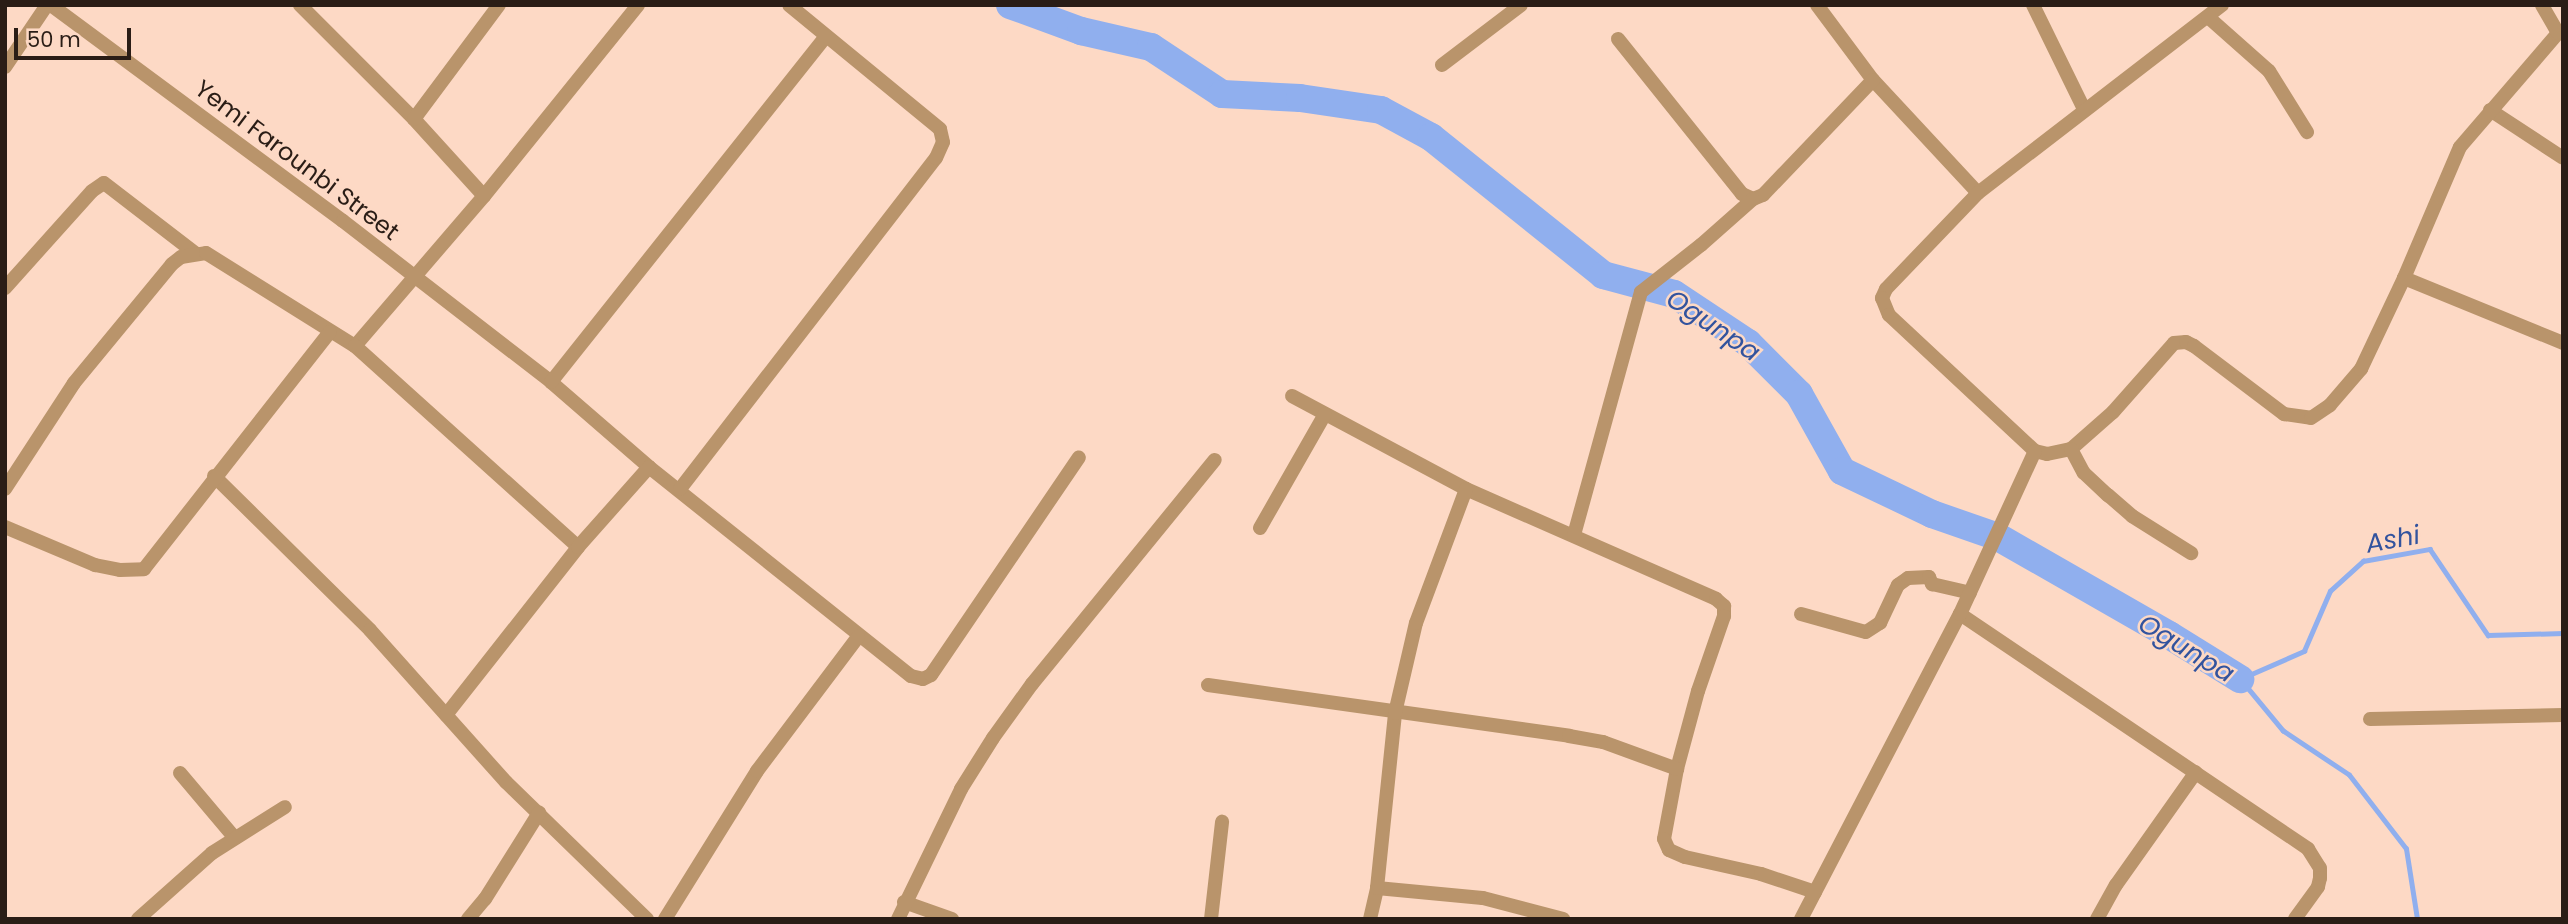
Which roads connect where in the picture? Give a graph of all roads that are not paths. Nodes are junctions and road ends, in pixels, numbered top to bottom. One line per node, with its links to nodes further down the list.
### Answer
1 (49, 5): 15 (street); 26 (street, Yemi Farounbi Street)
2 (300, 5): 19 (street)
3 (499, 5): 19 (street)
4 (638, 5): 23 (street)
5 (789, 5): 12 (street)
6 (1521, 5): 14 (street)
7 (1817, 5): 16 (street)
8 (2033, 5): 17 (street)
9 (2222, 5): 11 (street)
10 (2542, 5): 18 (street)
11 (2208, 17): 17 (street); 20 (street)
12 (825, 37): 32 (street); 42 (street)
13 (1618, 39): 24 (street)
14 (1442, 65)
15 (5, 67)
16 (1873, 80): 22 (street); 24 (street)
17 (2084, 109): 22 (street)
18 (2490, 110): 21 (street); 27 (street)
19 (414, 119): 23 (street)
20 (2307, 132)
21 (2563, 158)
22 (1978, 193): 36 (street)
23 (484, 196): 26 (street)
24 (1753, 199): 46 (street)
25 (195, 253): 28 (street); 29 (street); 41 (street)
26 (414, 277): 31 (street); 32 (street, Yemi Farounbi Street)
27 (2404, 278): 30 (street); 35 (street)
28 (5, 288)
29 (330, 332): 31 (street); 40 (street)
30 (2563, 343)
31 (355, 346): 47 (street)
32 (551, 382): 39 (street, Yemi Farounbi Street)
33 (1293, 396): 34 (street)
34 (1325, 414): 43 (street); 45 (street)
35 (2071, 449): 36 (street); 48 (street)
36 (2035, 451): 49 (street)
37 (1079, 457): 52 (street, Yemi Farounbi Street)
38 (1215, 460): 67 (street)
39 (649, 467): 42 (street, Yemi Farounbi Street); 47 (street)
40 (214, 476): 44 (street); 55 (street)
41 (5, 489)
42 (680, 489): 52 (street, Yemi Farounbi Street)
43 (1466, 489): 46 (street); 54 (street)
44 (5, 527)
45 (1260, 528)
46 (1574, 535): 58 (street)
47 (578, 547): 55 (street)
48 (2191, 553)
49 (1970, 593): 50 (street); 51 (street)
50 (1801, 614)
51 (1960, 614): 59 (street); 66 (street)
52 (858, 636): 71 (street)
53 (1208, 685): 54 (street)
54 (1395, 713): 58 (street); 65 (street)
55 (446, 715): 62 (street)
56 (2563, 715): 57 (street)
57 (2370, 719)
58 (1677, 769): 66 (street)
59 (2196, 772): 78 (street); 79 (street)
60 (180, 773): 64 (street)
61 (285, 807): 64 (street)
62 (539, 813): 69 (street); 70 (street)
63 (1222, 822): 74 (street)
64 (235, 838): 68 (street)
65 (1377, 888): 75 (street); 76 (street)
66 (1815, 892): 77 (street)
67 (904, 902): 72 (street); 73 (street)
68 (138, 919)
69 (468, 919)
70 (647, 919)
71 (665, 919)
72 (898, 919)
73 (952, 919)
74 (1211, 919)
75 (1370, 919)
76 (1563, 919)
77 (1801, 919)
78 (2097, 919)
79 (2295, 919)

